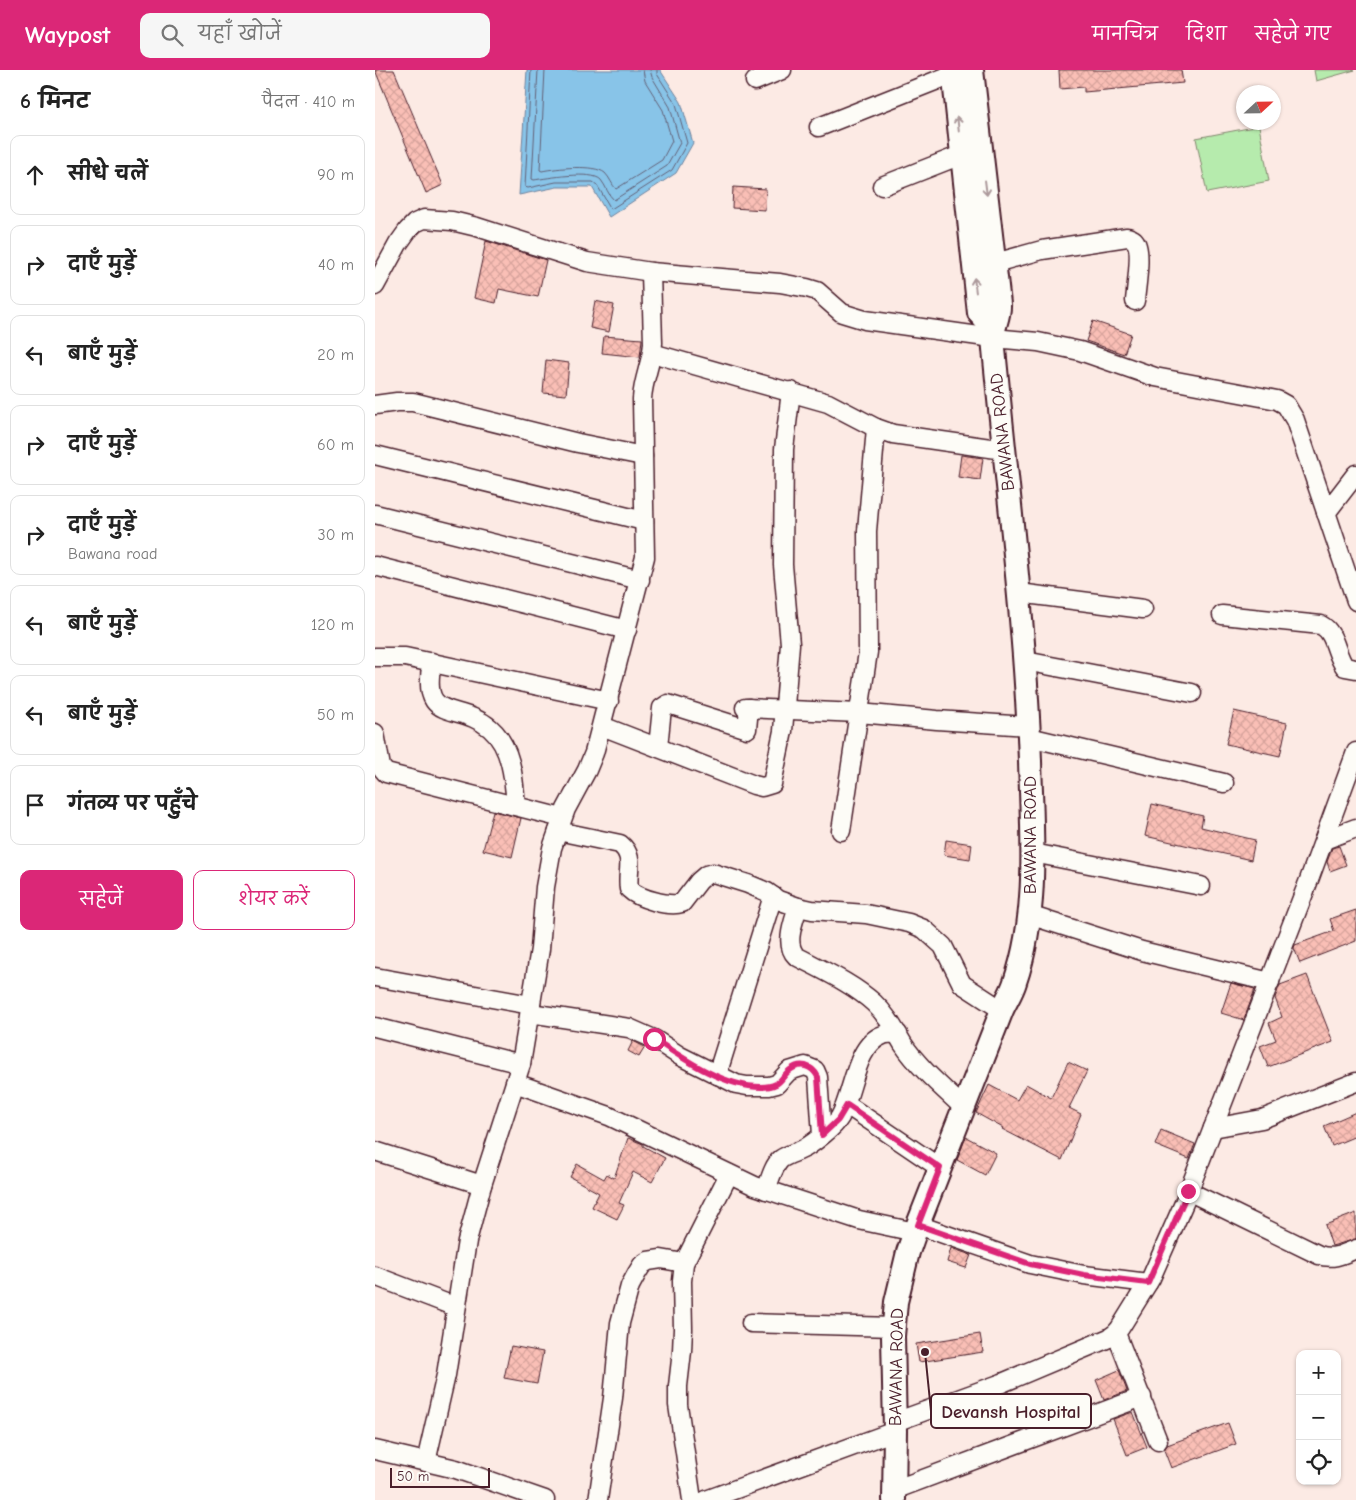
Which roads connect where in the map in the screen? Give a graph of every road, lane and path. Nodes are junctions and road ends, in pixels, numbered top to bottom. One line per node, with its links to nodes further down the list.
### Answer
1 (782, 70): 3 (street)
2 (959, 71): 4 (street); 5 (main road, one-way to 2); 7 (main road, BAWANA ROAD, one-way to 7)
3 (755, 81)
4 (819, 127)
5 (961, 155): 6 (street); 11 (main road, one-way to 5)
6 (882, 186)
7 (995, 263): 10 (street); 11 (main road, BAWANA ROAD)
8 (651, 272): 9 (street); 11 (street); 12 (street)
9 (375, 286)
10 (1135, 300)
11 (993, 334): 16 (main road, BAWANA ROAD); 20 (street)
12 (653, 353): 13 (street); 18 (street)
13 (791, 391): 15 (street); 36 (street)
14 (375, 405): 18 (street)
15 (876, 428): 16 (street); 37 (street)
16 (1003, 450): 25 (main road, BAWANA ROAD)
17 (375, 455): 22 (street)
18 (643, 456): 22 (street)
19 (1356, 474): 20 (street)
20 (1326, 513): 26 (street)
21 (375, 514): 24 (street)
22 (644, 521): 24 (street)
23 (375, 566): 29 (street)
24 (640, 580): 29 (street)
25 (1019, 593): 27 (street); 31 (main road, BAWANA ROAD)
26 (1356, 601)
27 (1143, 609)
28 (1222, 615): 33 (street)
29 (627, 630): 35 (street)
30 (375, 657): 32 (street)
31 (1025, 661): 34 (street); 39 (main road, BAWANA ROAD)
32 (432, 662): 35 (street); 46 (street)
33 (1356, 669)
34 (1191, 693)
35 (609, 701): 38 (street)
36 (785, 710): 37 (street); 41 (street); 41 (street)
37 (859, 713): 39 (street); 49 (street)
38 (602, 726): 41 (street); 47 (street)
39 (1029, 731): 45 (street); 51 (main road, BAWANA ROAD)
40 (375, 733): 44 (street)
41 (658, 747)
42 (1356, 752): 43 (street)
43 (1353, 768): 50 (street)
44 (380, 775): 46 (street)
45 (1225, 783)
46 (516, 806): 47 (street)
47 (560, 825): 53 (street); 58 (street)
48 (1356, 828): 50 (street)
49 (841, 831)
50 (1324, 840): 57 (street)
51 (1033, 853): 52 (street); 55 (main road, BAWANA ROAD)
52 (1201, 886)
53 (773, 896): 54 (street); 63 (street)
54 (798, 906): 59 (street); 61 (street)
55 (1029, 915): 57 (street); 59 (main road, BAWANA ROAD)
56 (375, 977): 58 (street)
57 (1270, 982): 68 (street)
58 (531, 1009): 62 (street); 63 (street)
59 (1002, 1010): 67 (main road, BAWANA ROAD)
60 (375, 1027): 62 (street)
61 (898, 1034): 66 (street); 67 (street)
62 (521, 1064): 65 (street)
63 (717, 1075): 69 (street)
64 (1356, 1082): 68 (street)
65 (515, 1083): 72 (street); 73 (street)
66 (847, 1105): 69 (street); 71 (street)
67 (964, 1108): 71 (main road, BAWANA ROAD)
68 (1213, 1128): 75 (street)
69 (822, 1135): 74 (street)
70 (375, 1151): 73 (street)
71 (940, 1168): 76 (main road, BAWANA ROAD)
72 (729, 1174): 74 (street); 78 (street)
73 (482, 1185): 81 (street)
74 (766, 1190): 76 (street)
75 (1188, 1191): 77 (street); 80 (street)
76 (916, 1229): 80 (street); 83 (main road, BAWANA ROAD)
77 (1356, 1249)
78 (684, 1264): 92 (street); 93 (street)
79 (375, 1276): 81 (street)
80 (1148, 1283): 84 (street)
81 (456, 1307): 89 (street)
82 (751, 1323): 83 (street)
83 (894, 1327): 86 (main road, BAWANA ROAD)
84 (1116, 1334): 85 (street); 86 (street)
85 (1142, 1397): 87 (street); 90 (street)
86 (895, 1426): 90 (main road, BAWANA ROAD); 94 (street)
87 (1158, 1441)
88 (375, 1450): 89 (street)
89 (426, 1462): 91 (street)
90 (894, 1495)
91 (545, 1500)
92 (598, 1500)
93 (692, 1500)
94 (706, 1500)

